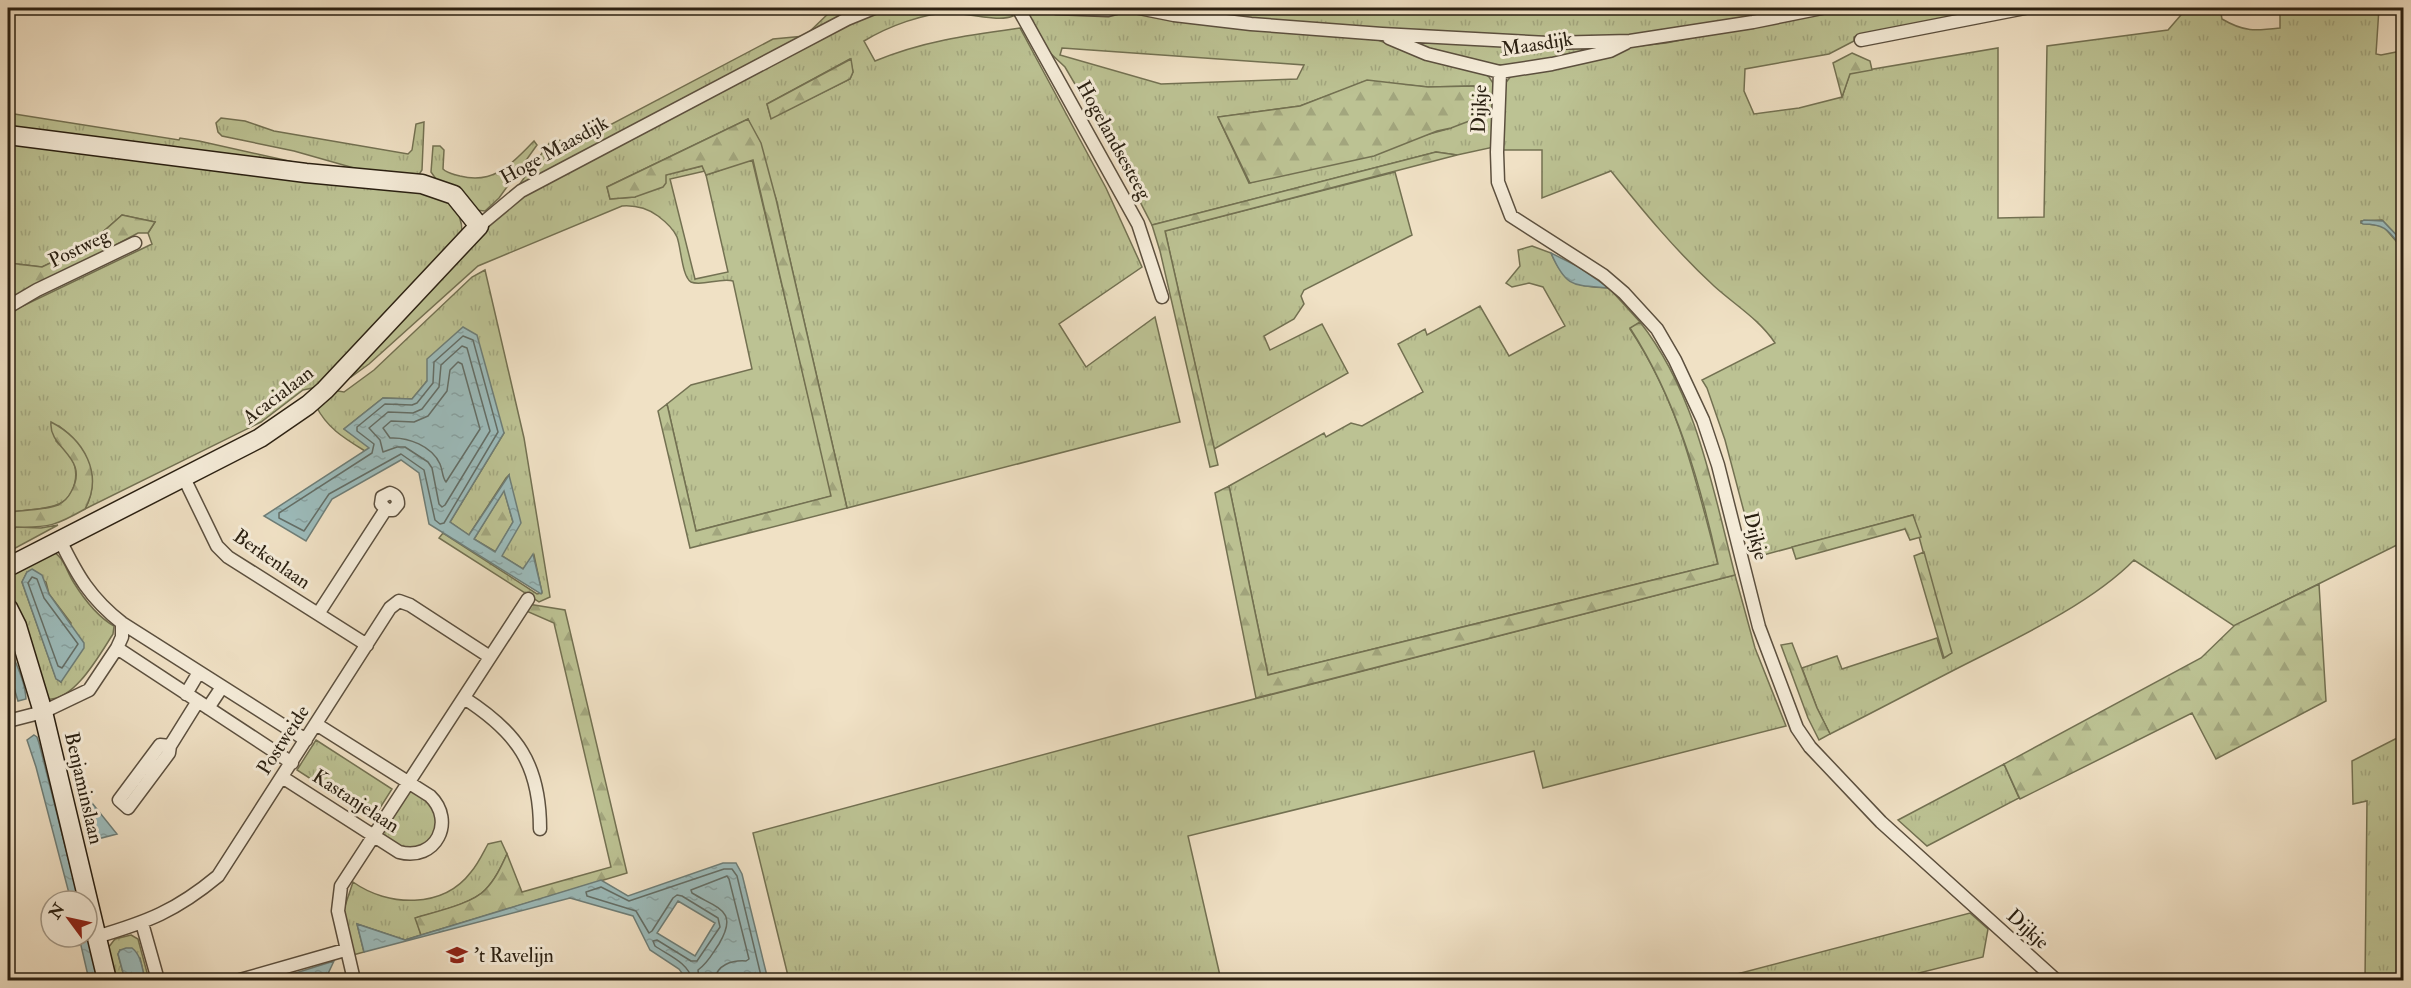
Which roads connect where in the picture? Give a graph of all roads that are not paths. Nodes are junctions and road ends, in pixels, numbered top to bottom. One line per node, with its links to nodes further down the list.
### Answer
1 (874, 8): 14 (street, Hoge Maasdijk)
2 (1018, 8): 16 (street, Hogelandsesteeg)
3 (1056, 8): 4 (street)
4 (1116, 8)
5 (1139, 8): 9 (street, Maasdijk)
6 (1822, 8): 11 (street, Maasdijk)
7 (2025, 8): 8 (street)
8 (1969, 13): 10 (street)
9 (1382, 34): 11 (street, Maasdijk); 12 (street, Maasdijk)
10 (1861, 40)
11 (1630, 41): 12 (street, Maasdijk)
12 (1500, 72): 53 (street, Dijkje)
13 (8, 135): 14 (street)
14 (479, 226): 18 (street, Acacialaan)
15 (135, 243): 17 (street, Postweg)
16 (1162, 297)
17 (8, 307)
18 (184, 478): 20 (street, Acacialaan); 24 (street, Berkenlaan)
19 (386, 510): 24 (street)
20 (60, 540): 21 (street, Acacialaan); 25 (street, Kastanjelaan)
21 (8, 567)
22 (528, 599): 28 (street)
23 (8, 608): 34 (street, Benjaminslaan)
24 (318, 614): 26 (street, Berkenlaan)
25 (122, 623): 27 (street); 29 (street, Kastanjelaan)
26 (367, 645): 28 (street, Postweide); 36 (street, Postweide)
27 (117, 648): 31 (street, Kastanjelaan); 34 (street)
28 (490, 657): 32 (street)
29 (200, 672): 30 (street, Kastanjelaan); 31 (street)
30 (222, 687): 33 (street); 37 (street, Kastanjelaan)
31 (186, 693): 33 (street, Kastanjelaan)
32 (464, 698): 41 (street); 42 (street)
33 (203, 705): 38 (street); 39 (street, Kastanjelaan)
34 (43, 712): 35 (street); 44 (street, Benjaminslaan)
35 (8, 721)
36 (316, 724): 37 (street, Postweide); 41 (street, Kastanjelaan)
37 (306, 740): 39 (street, Postweide)
38 (170, 746): 38 (street)
39 (292, 763): 40 (street, Postweide)
40 (282, 777): 43 (street, Kastanjelaan); 45 (street, Postweide)
41 (408, 782): 43 (street); 43 (street, Kastanjelaan)
42 (540, 829)
43 (374, 836): 48 (street)
44 (85, 889)
45 (142, 923): 46 (street, Postweide); 50 (street)
46 (99, 936)
47 (99, 949): 49 (street, Benjaminslaan)
48 (345, 950): 51 (street); 52 (street)
49 (107, 981)
50 (158, 981)
51 (240, 981)
52 (354, 981)
53 (2056, 981)

